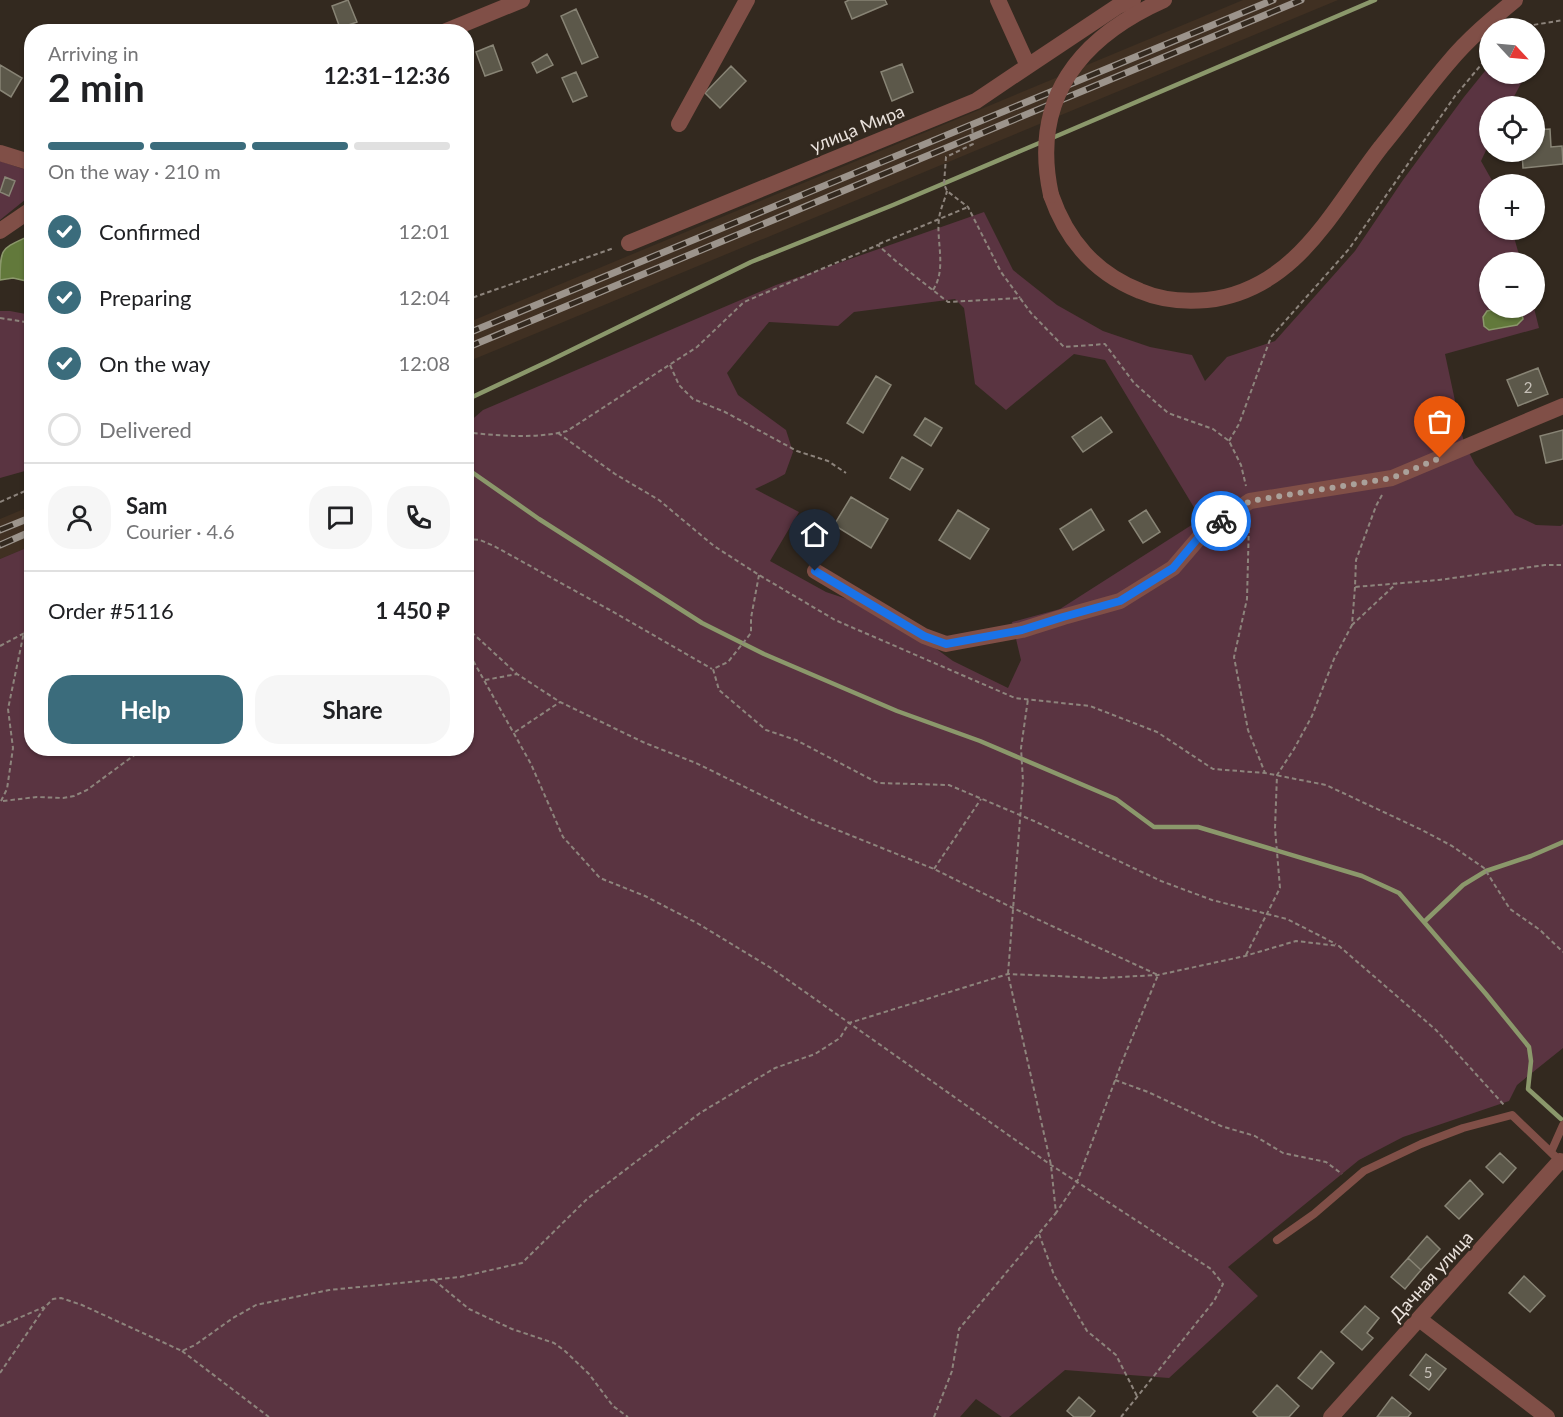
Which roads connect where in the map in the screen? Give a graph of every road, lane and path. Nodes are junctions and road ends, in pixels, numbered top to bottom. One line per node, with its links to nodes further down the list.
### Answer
1 (522, 0): 9 (street)
2 (747, 0): 13 (street)
3 (998, 0): 10 (street)
4 (1133, 0): 10 (street, улица Мира)
5 (1164, 0): 6 (street, bridge)
6 (1515, 0)
7 (1563, 20): 8 (path)
8 (1545, 23)
9 (464, 24)
10 (1028, 66): 12 (street, улица Мира)
11 (1479, 67): 32 (path)
12 (971, 103): 16 (path); 21 (street, улица Мира)
13 (679, 124)
14 (0, 153): 15 (street)
15 (24, 160)
16 (947, 191): 17 (path); 19 (path)
17 (968, 207): 19 (path); 25 (path)
18 (24, 214): 20 (street)
19 (939, 219): 22 (path); 23 (path)
20 (0, 231)
21 (628, 243): 24 (path)
22 (878, 245): 23 (path); 28 (path)
23 (932, 291): 25 (path)
24 (474, 297)
25 (1020, 298): 32 (path)
26 (0, 318): 27 (path)
27 (24, 322)
28 (670, 365): 31 (path); 33 (path)
29 (1563, 406): 34 (street)
30 (474, 433): 31 (path)
31 (558, 434): 41 (path)
32 (1229, 441): 36 (path)
33 (846, 472)
34 (1392, 478): 36 (street); 43 (path)
35 (24, 492): 37 (path)
36 (1250, 501): 40 (street); 56 (path)
37 (0, 502)
38 (474, 540): 49 (path)
39 (1563, 566): 42 (path)
40 (815, 571)
41 (759, 575): 49 (path); 52 (path)
42 (1397, 583): 43 (path); 44 (path)
43 (1355, 587): 44 (path)
44 (1353, 625): 57 (path)
45 (24, 632): 47 (path); 59 (path)
46 (474, 634): 50 (path)
47 (0, 646)
48 (474, 661): 51 (path)
49 (713, 669): 58 (path)
50 (517, 674): 51 (path); 53 (path)
51 (485, 680): 54 (path)
52 (1028, 699): 56 (path); 60 (path)
53 (560, 702): 54 (path); 61 (path)
54 (514, 733): 69 (path)
55 (133, 756): 59 (path)
56 (1265, 773): 57 (path)
57 (1277, 775): 63 (path); 65 (path)
58 (981, 799): 60 (path); 61 (path)
59 (1, 801)
60 (1019, 815): 62 (path); 63 (path)
61 (934, 869): 62 (path)
62 (1013, 908): 67 (path); 68 (path)
63 (1268, 914): 64 (path); 66 (path)
64 (1339, 946): 66 (path); 71 (path)
65 (1563, 952)
66 (1245, 956): 68 (path)
67 (1008, 974): 68 (path); 69 (path); 74 (path)
68 (1158, 975): 70 (path)
69 (849, 1023): 74 (path); 80 (path)
70 (1115, 1080): 75 (path); 76 (path)
71 (1502, 1104)
72 (1563, 1125): 73 (lane)
73 (1556, 1157): 75 (lane); 82 (street, Дачная улица)
74 (1051, 1165): 76 (path); 77 (path)
75 (1352, 1181): 79 (lane)
76 (1077, 1182): 77 (path); 86 (path)
77 (1056, 1213): 78 (path)
78 (1039, 1234): 86 (path); 89 (path)
79 (1277, 1240)
80 (434, 1280): 84 (path); 88 (path)
81 (45, 1307): 83 (path); 84 (path); 85 (path)
82 (1419, 1319): 91 (street, Дачная улица); 92 (street)
83 (0, 1326)
84 (182, 1351): 87 (path)
85 (0, 1373)
86 (1138, 1396): 90 (path)
87 (269, 1417)
88 (628, 1417)
89 (934, 1417)
90 (1121, 1417)
91 (1331, 1417)
92 (1547, 1417)

